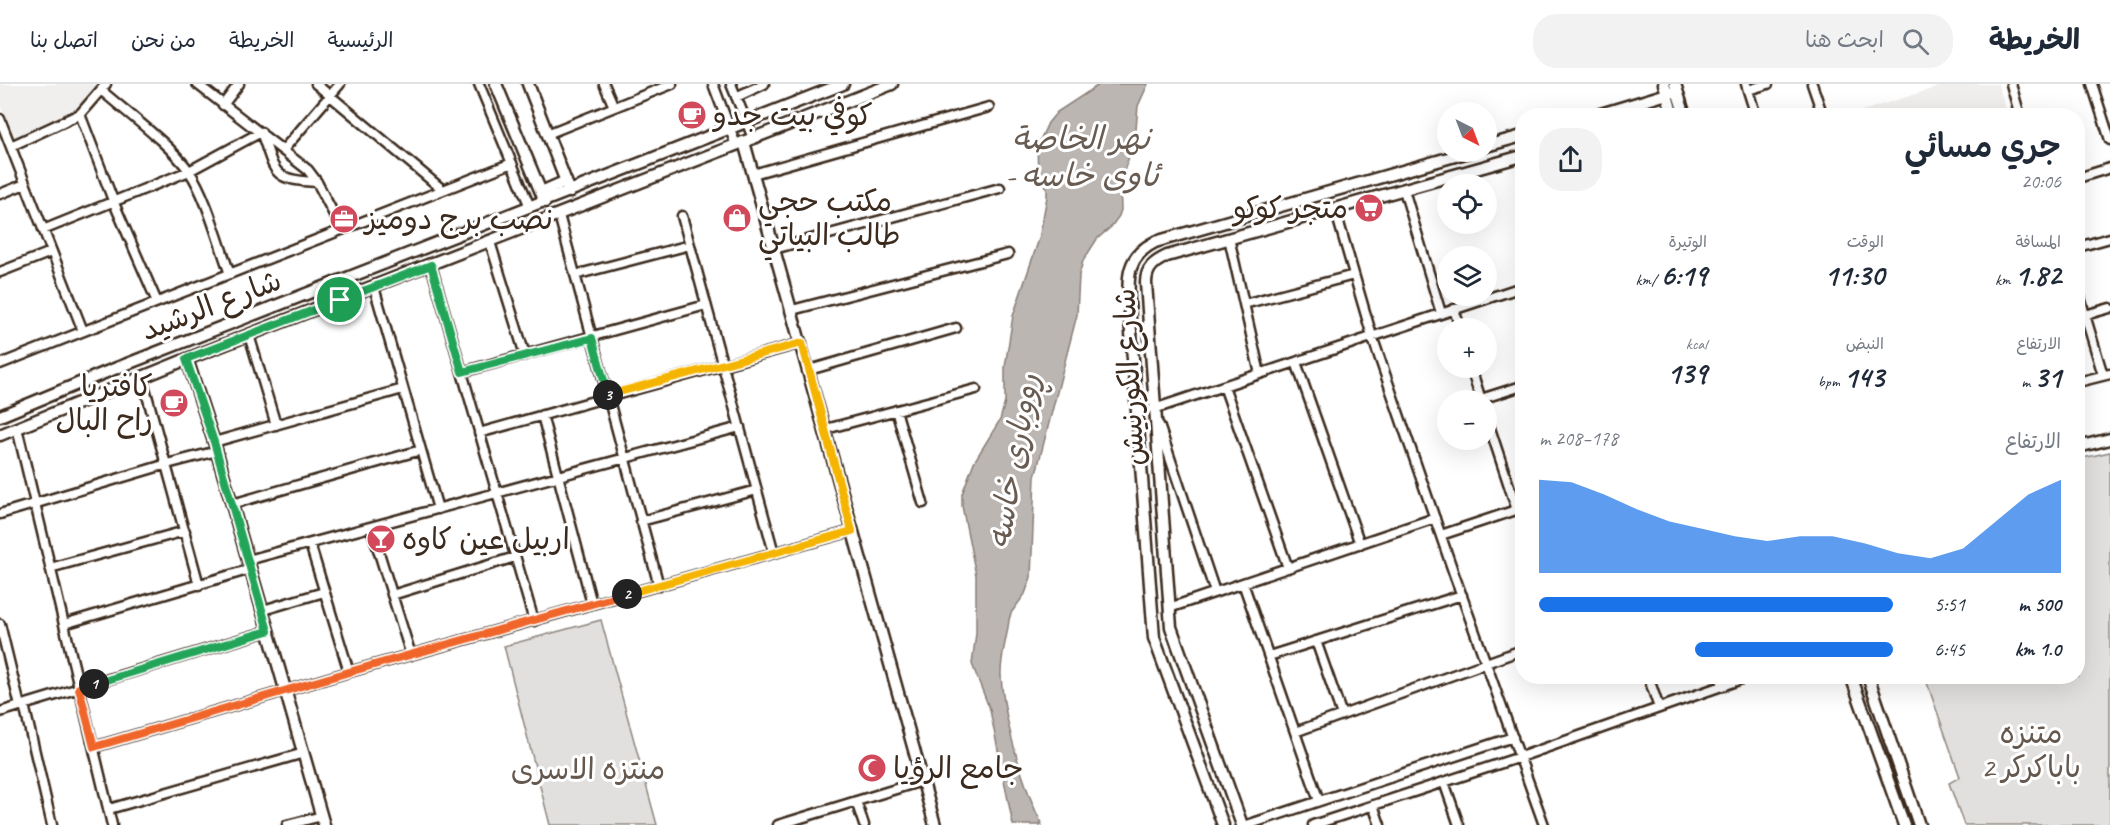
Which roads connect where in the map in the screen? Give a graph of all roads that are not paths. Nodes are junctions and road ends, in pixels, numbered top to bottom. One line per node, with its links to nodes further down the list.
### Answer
1 (197, 84): 24 (street)
2 (239, 84): 24 (street)
3 (316, 84): 22 (street)
4 (340, 84): 22 (street)
5 (479, 84): 47 (street)
6 (496, 84): 60 (main road)
7 (528, 84): 37 (main road)
8 (604, 84): 25 (street)
9 (672, 84): 25 (street)
10 (713, 84): 35 (street)
11 (731, 84): 23 (street)
12 (764, 84): 23 (street)
13 (843, 84): 34 (main road, شارع الرشيد)
14 (892, 84): 40 (main road, شارع الرشيد)
15 (1768, 84): 20 (street)
16 (1812, 84): 30 (street)
17 (2011, 84): 31 (street)
18 (2092, 84): 39 (street)
19 (103, 87): 32 (street); 49 (street)
20 (1747, 87): 29 (street)
21 (1671, 88): 27 (main road); 28 (main road)
22 (329, 95): 43 (street); 57 (street)
23 (736, 97): 34 (street)
24 (223, 105): 36 (street)
25 (614, 107): 37 (street)
26 (989, 107): 51 (street)
27 (1616, 108)
28 (1673, 108)
29 (1754, 108)
30 (1820, 108)
31 (2018, 108)
32 (80, 114): 42 (street); 61 (street)
33 (0, 119): 42 (street)
34 (747, 122): 35 (main road, شارع الرشيد); 40 (street)
35 (730, 129): 40 (street); 55 (main road, شارع الرشيد)
36 (261, 132): 43 (street); 49 (street); 53 (street)
37 (547, 134): 55 (main road)
38 (1515, 138): 41 (main road)
39 (2110, 140)
40 (744, 142): 51 (main road); 64 (main road, شارع الرشيد)
41 (1497, 143)
42 (10, 146): 54 (street)
43 (283, 150): 53 (street)
44 (1515, 158): 50 (main road, شارع الكورنيش)
45 (1437, 161): 185 (main road, شارع الكورنيش)
46 (1465, 162): 50 (main road)
47 (512, 163): 57 (street); 62 (street)
48 (2110, 168): 52 (street)
49 (189, 171): 61 (street); 78 (street)
50 (1465, 172): 58 (main road, شارع الكورنيش)
51 (753, 174): 73 (main road)
52 (2085, 176)
53 (316, 182): 66 (street)
54 (25, 184): 59 (street); 67 (street)
55 (568, 186): 60 (main road, شارع الرشيد)
56 (1000, 188): 73 (street)
57 (443, 190): 66 (street)
58 (1404, 190): 63 (main road, شارع الكورنيش); 91 (street)
59 (0, 194)
60 (543, 197): 62 (main road, شارع الرشيد)
61 (114, 203): 67 (street); 85 (street)
62 (530, 207): 81 (main road, شارع الرشيد)
63 (1335, 210): 68 (main road, شارع الكورنيش); 79 (street)
64 (559, 215): 70 (main road, شارع الرشيد); 80 (street)
65 (682, 216): 71 (street)
66 (342, 230): 78 (street)
67 (43, 231): 74 (street)
68 (1229, 238): 86 (street); 117 (main road, شارع الكورنيش)
69 (2110, 238): 72 (street)
70 (490, 242): 76 (main road, شارع الرشيد); 100 (street)
71 (690, 245): 80 (street); 87 (street)
72 (2085, 245)
73 (774, 249): 90 (main road)
74 (51, 252): 77 (street); 95 (street)
75 (1008, 254): 90 (street)
76 (431, 265): 82 (main road, شارع الرشيد); 106 (street)
77 (0, 272)
78 (230, 273): 85 (street)
79 (1354, 274): 86 (street); 97 (street)
80 (575, 275): 98 (street)
81 (333, 284): 84 (main road); 120 (main road, شارع الرشيد)
82 (374, 287): 84 (main road, شارع الرشيد); 113 (street)
83 (1515, 291): 89 (street)
84 (340, 300): 96 (main road, شارع الرشيد)
85 (157, 302): 95 (street)
86 (1244, 304): 107 (street)
87 (706, 305): 98 (street); 104 (street)
88 (2110, 308): 92 (street)
89 (1454, 309): 91 (street); 93 (street)
90 (792, 310): 99 (main road)
91 (1442, 313): 97 (street)
92 (2085, 315): 108 (street)
93 (1457, 318)
94 (956, 328): 105 (street)
95 (83, 331): 103 (street)
96 (249, 335): 101 (main road, شارع الرشيد); 121 (street)
97 (1372, 336): 102 (street); 144 (street)
98 (592, 338): 100 (street); 116 (street)
99 (802, 343): 104 (street); 105 (main road)
100 (525, 355): 106 (street)
101 (186, 359): 109 (main road, شارع الرشيد); 130 (main road)
102 (1296, 362): 107 (street); 151 (street)
103 (0, 364)
104 (723, 365): 116 (street); 122 (street)
105 (809, 370): 124 (main road)
106 (462, 372): 125 (street)
107 (1260, 374): 111 (street)
108 (2107, 375): 110 (street)
109 (142, 377): 123 (main road, شارع الرشيد); 133 (street)
110 (2085, 380)
111 (1224, 386): 117 (street); 156 (street)
112 (1515, 388): 115 (street)
113 (404, 389): 121 (street); 131 (street)
114 (976, 389): 118 (street)
115 (1497, 395)
116 (608, 396): 119 (street); 132 (street)
117 (1154, 409): 161 (street); 165 (main road, شارع الكورنيش)
118 (896, 410): 124 (street); 138 (street)
119 (542, 415): 125 (street); 134 (street)
120 (0, 416)
121 (276, 425): 130 (street)
122 (740, 427): 132 (street); 135 (street)
123 (17, 428): 126 (main road, شارع الرشيد); 139 (street)
124 (826, 429): 148 (main road)
125 (479, 433): 136 (street)
126 (0, 435)
127 (2110, 438): 128 (main road)
128 (2085, 445)
129 (1497, 446): 137 (street)
130 (216, 447): 133 (street); 140 (main road)
131 (421, 450): 140 (street); 141 (street)
132 (624, 458): 134 (street); 145 (street)
133 (167, 464): 139 (street); 147 (street)
134 (558, 476): 136 (street); 164 (street)
135 (757, 490): 145 (street); 152 (street)
136 (497, 493): 141 (street); 153 (street)
137 (1515, 495)
138 (923, 503)
139 (35, 504): 143 (street); 155 (street)
140 (232, 504): 154 (main road)
141 (438, 509): 146 (street)
142 (1515, 511): 149 (street)
143 (0, 514)
144 (1435, 518): 149 (street); 151 (street)
145 (641, 521): 159 (street)
146 (371, 527): 150 (street); 162 (street)
147 (185, 531): 155 (street); 158 (street)
148 (852, 531): 152 (street); 197 (main road)
149 (1441, 535): 163 (street)
150 (310, 544): 154 (street); 160 (street)
151 (1360, 544): 156 (street)
152 (774, 553): 159 (street)
153 (515, 557): 162 (street); 167 (street)
154 (250, 565): 158 (street); 166 (main road)
155 (50, 568): 169 (street)
156 (1288, 568): 157 (street)
157 (1243, 583): 161 (street); 174 (street)
158 (199, 585): 169 (street)
159 (658, 585): 164 (street)
160 (324, 592): 166 (street); 176 (street)
161 (1215, 592): 165 (street)
162 (392, 595): 173 (street)
163 (1462, 595): 171 (street); 175 (street)
164 (592, 604): 167 (street)
165 (1169, 608): 181 (main road, شارع الكورنيش)
166 (263, 610): 170 (main road)
167 (534, 621): 173 (street)
168 (0, 624): 186 (street)
169 (64, 624): 183 (street)
170 (268, 631): 183 (street); 184 (main road)
171 (1316, 641): 174 (street); 191 (street)
172 (1515, 652): 175 (street)
173 (411, 655): 176 (street)
174 (1269, 656): 192 (street)
175 (1486, 662): 191 (street); 193 (street)
176 (349, 672): 184 (street)
177 (1651, 684): 188 (street)
178 (1728, 684): 182 (street)
179 (1854, 684): 189 (main road)
180 (1871, 684): 187 (main road)
181 (1191, 685): 185 (main road); 211 (main road, شارع الكورنيش)
182 (1723, 686): 188 (street)
183 (79, 688): 186 (street); 194 (street)
184 (285, 690): 194 (street); 195 (main road)
185 (1174, 692): 210 (main road, شارع الكورنيش)
186 (22, 705): 190 (street); 204 (street)
187 (1878, 705): 189 (main road); 218 (main road)
188 (1659, 708): 196 (street)
189 (1864, 711): 217 (main road)
190 (0, 712)
191 (1342, 715): 192 (street)
192 (1295, 732): 200 (street)
193 (1513, 737): 196 (street); 200 (street)
194 (94, 747): 202 (street)
195 (304, 753): 202 (street); 203 (main road)
196 (1520, 757): 198 (street); 216 (street)
197 (922, 781): 199 (street); 209 (main road)
198 (1444, 782): 201 (street); 215 (street)
199 (856, 801): 207 (street); 208 (street)
200 (1319, 801): 212 (street)
201 (1373, 805): 213 (street); 214 (street)
202 (109, 809): 205 (street)
203 (323, 820): 206 (street)
204 (52, 825)
205 (112, 825)
206 (287, 825)
207 (778, 825)
208 (864, 825)
209 (935, 825)
210 (1223, 825)
211 (1242, 825)
212 (1247, 825)
213 (1313, 825)
214 (1380, 825)
215 (1459, 825)
216 (1544, 825)
217 (1904, 825)
218 (1919, 825)

